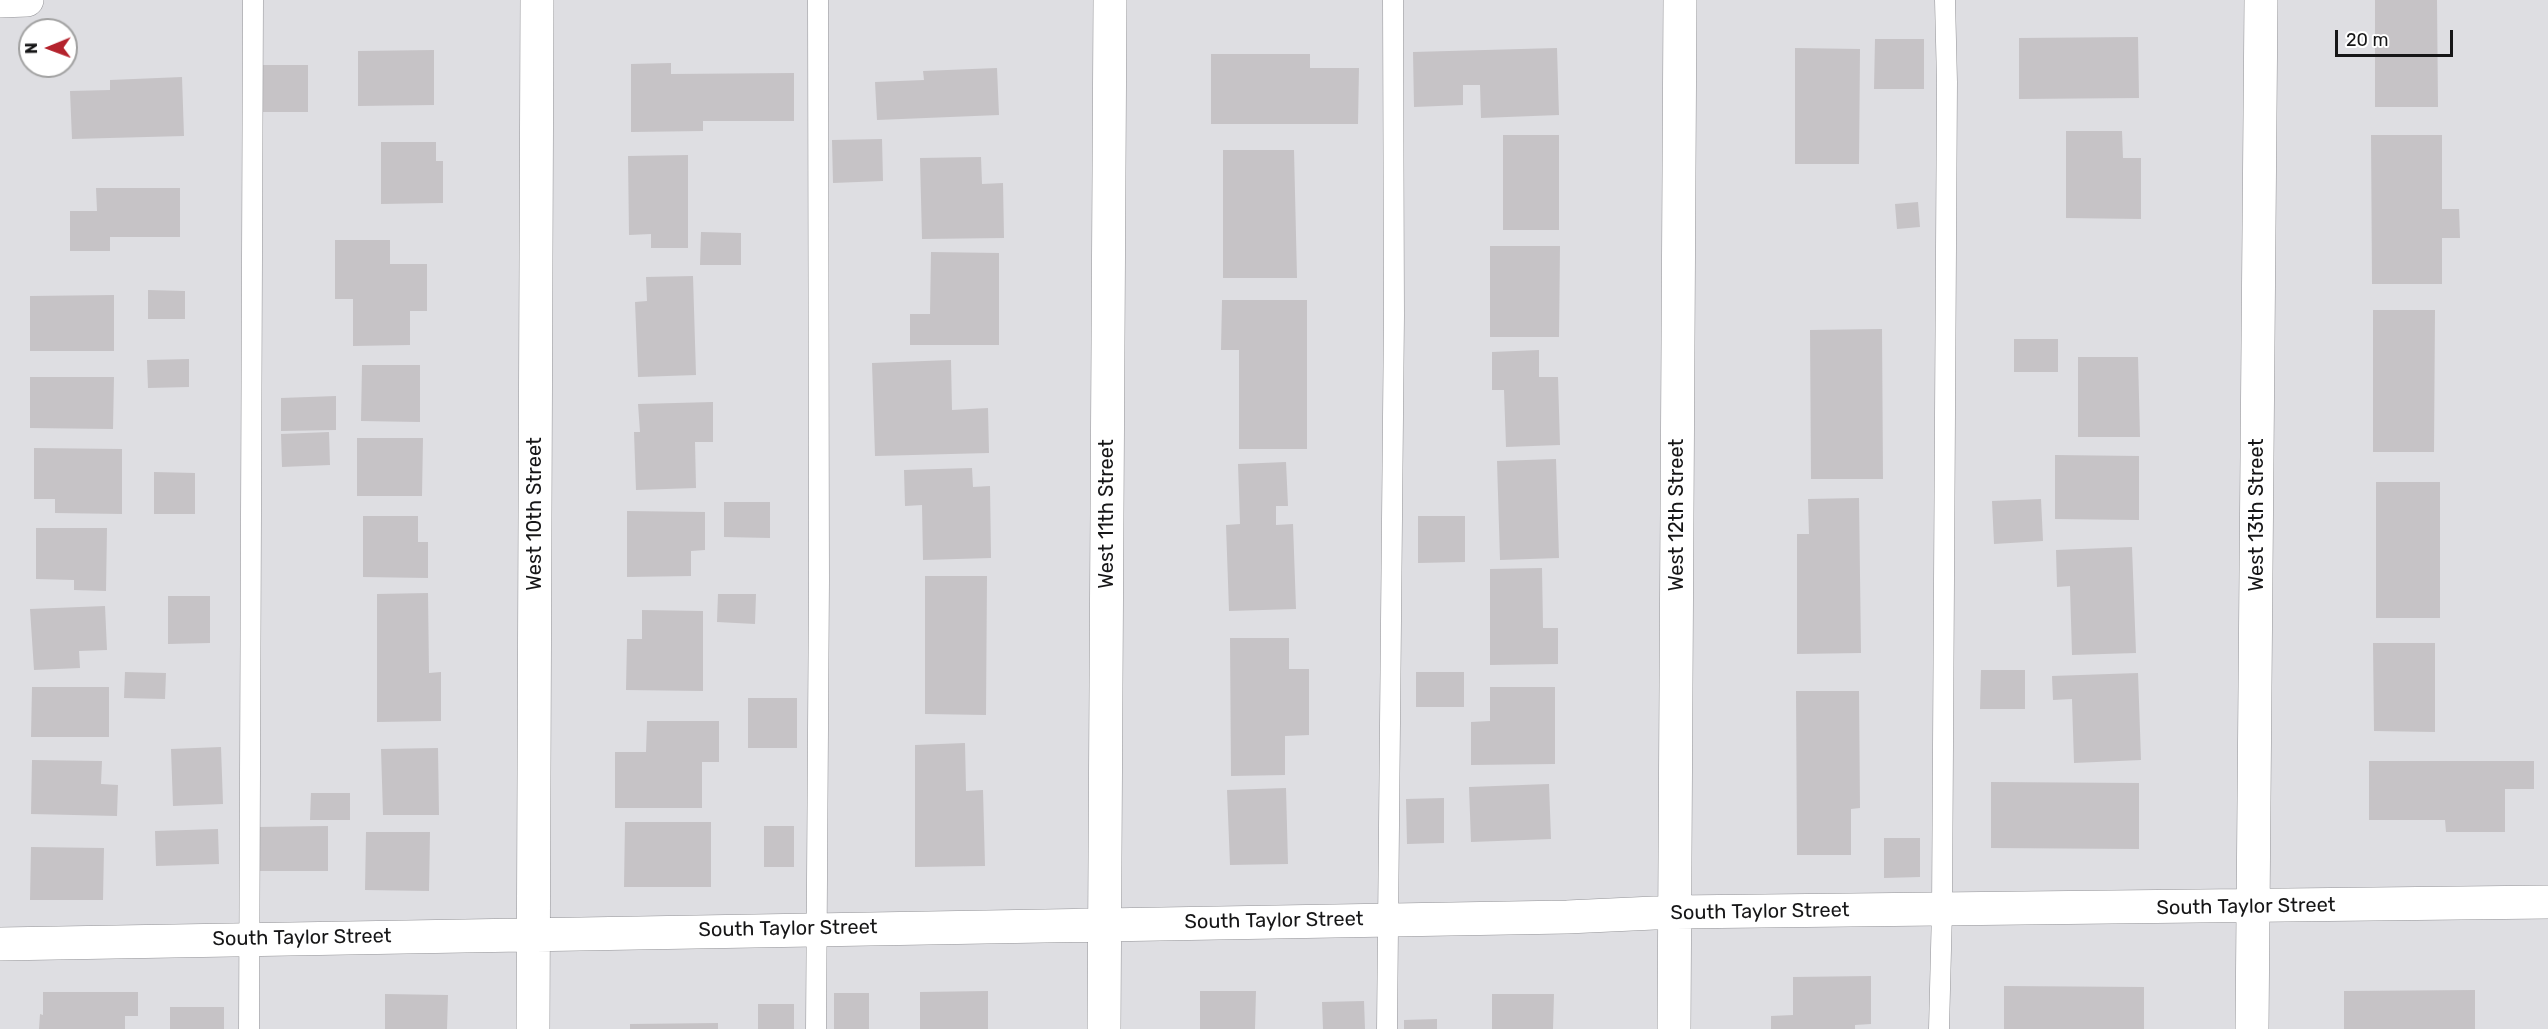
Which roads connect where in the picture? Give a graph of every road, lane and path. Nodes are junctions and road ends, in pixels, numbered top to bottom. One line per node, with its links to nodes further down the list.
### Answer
1 (27, 0): 10 (street)
2 (253, 0): 19 (lane)
3 (537, 0): 18 (street, West 10th Street)
4 (818, 0): 17 (lane)
5 (1110, 0): 16 (street, West 11th Street)
6 (1393, 0): 15 (lane)
7 (1680, 0): 14 (street, West 12th Street)
8 (1945, 0): 13 (lane)
9 (2260, 0): 12 (street, West 13th Street)
10 (0, 1)
11 (2548, 902): 12 (street, South Taylor Street)
12 (2254, 907): 13 (street, South Taylor Street); 28 (street, West 13th Street)
13 (1942, 910): 14 (street, South Taylor Street); 27 (lane)
14 (1676, 912): 15 (street, South Taylor Street); 26 (street, West 12th Street)
15 (1388, 920): 16 (street, South Taylor Street); 25 (lane)
16 (1104, 924): 17 (street, South Taylor Street); 24 (street, West 11th Street)
17 (816, 929): 18 (street, South Taylor Street); 23 (lane)
18 (533, 933): 19 (street, South Taylor Street); 22 (street, West 10th Street)
19 (249, 939): 20 (street, South Taylor Street); 21 (lane)
20 (0, 944)
21 (249, 1029)
22 (533, 1029)
23 (816, 1029)
24 (1104, 1029)
25 (1387, 1029)
26 (1674, 1029)
27 (1939, 1029)
28 (2252, 1029)

